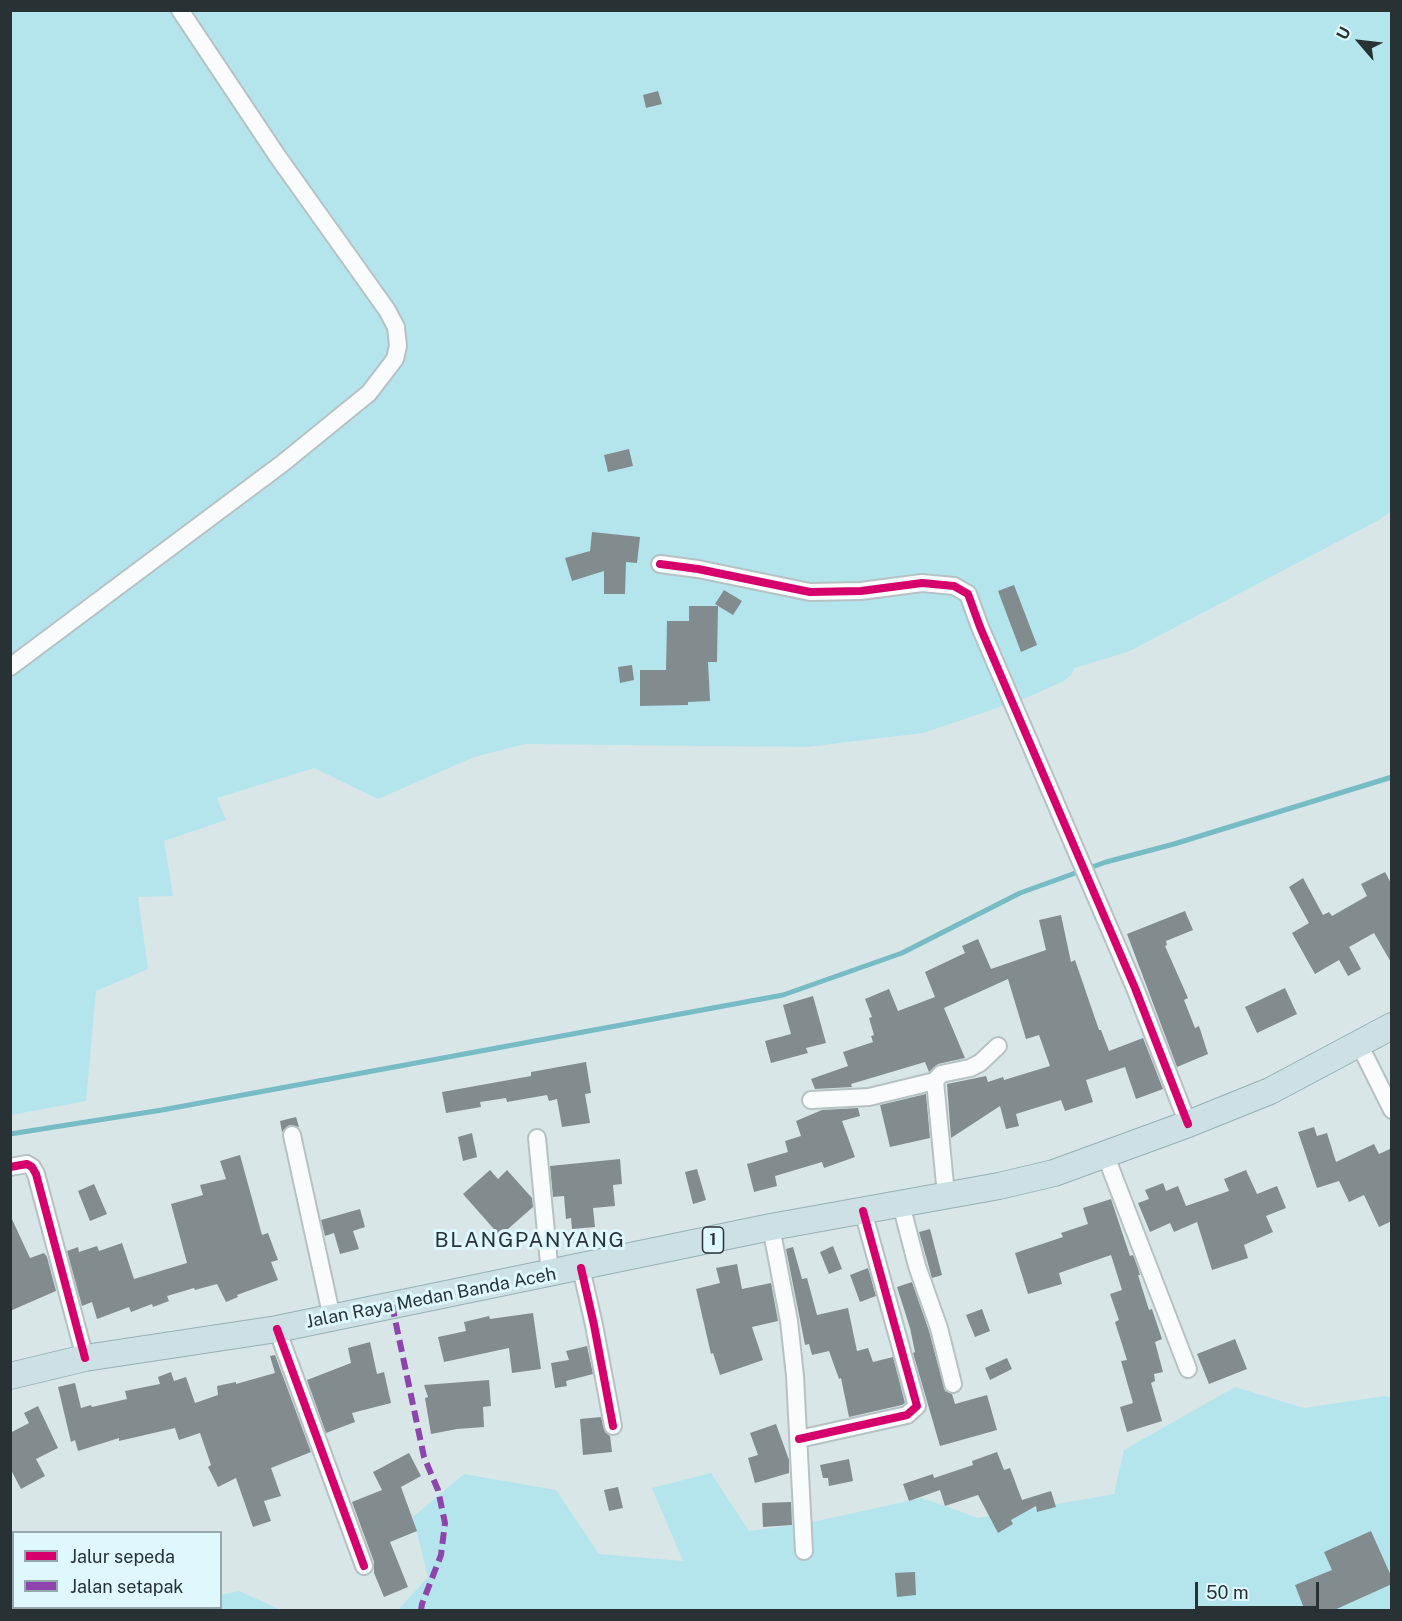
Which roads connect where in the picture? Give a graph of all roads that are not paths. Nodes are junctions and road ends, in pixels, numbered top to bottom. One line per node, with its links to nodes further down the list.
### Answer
1 (180, 10): 3 (street)
2 (660, 564): 10 (street)
3 (10, 667)
4 (1392, 1026): 5 (highway, Jalan Raya Medan Banda Aceh / 1)
5 (1359, 1044): 9 (street); 10 (highway, Jalan Raya Medan Banda Aceh / 1)
6 (999, 1046): 7 (street)
7 (935, 1081): 8 (street); 15 (street)
8 (811, 1100)
9 (1392, 1110)
10 (1188, 1124): 13 (highway, Jalan Raya Medan Banda Aceh / 1)
11 (292, 1135): 21 (street)
12 (537, 1138): 20 (street)
13 (1105, 1154): 15 (highway, Jalan Raya Medan Banda Aceh / 1); 24 (street)
14 (10, 1167): 23 (street)
15 (946, 1195): 16 (highway, Jalan Raya Medan Banda Aceh / 1)
16 (902, 1204): 17 (highway, Jalan Raya Medan Banda Aceh / 1); 26 (street)
17 (863, 1211): 18 (highway, Jalan Raya Medan Banda Aceh / 1); 28 (street)
18 (771, 1227): 19 (highway, Jalan Raya Medan Banda Aceh / 1); 28 (street)
19 (581, 1268): 20 (highway, Jalan Raya Medan Banda Aceh / 1); 27 (street)
20 (550, 1274): 21 (highway, Jalan Raya Medan Banda Aceh / 1)
21 (332, 1318): 22 (highway, Jalan Raya Medan Banda Aceh / 1)
22 (277, 1329): 23 (highway, Jalan Raya Medan Banda Aceh / 1); 30 (street)
23 (85, 1358): 25 (highway, Jalan Raya Medan Banda Aceh / 1)
24 (1188, 1369)
25 (10, 1376)
26 (953, 1384)
27 (613, 1426)
28 (799, 1439): 29 (street)
29 (804, 1551)
30 (364, 1566)

